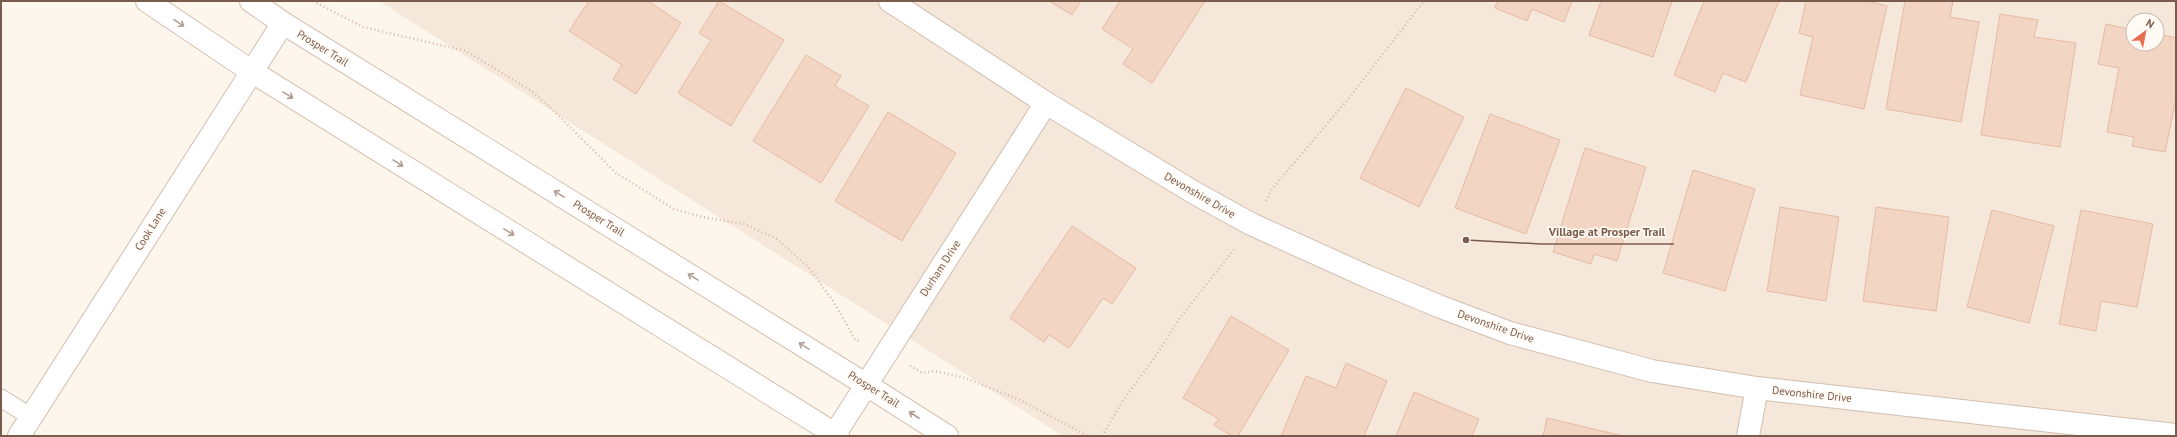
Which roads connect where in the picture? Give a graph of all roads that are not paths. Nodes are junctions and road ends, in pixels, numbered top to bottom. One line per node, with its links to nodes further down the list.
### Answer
1 (147, 1): 5 (street, one-way to 5)
2 (251, 1): 4 (street, Prosper Trail)
3 (890, 1): 6 (street, Devonshire Drive)
4 (283, 23): 5 (street, Cook Lane); 7 (street, Prosper Trail, one-way to 4)
5 (251, 71): 10 (street, Cook Lane); 11 (street, one-way to 11)
6 (1046, 103): 7 (street, Durham Drive); 8 (street, Devonshire Drive)
7 (865, 384): 11 (street, Durham Drive); 14 (street, Prosper Trail, one-way to 7)
8 (1757, 388): 12 (street, Devonshire Drive); 15 (street)
9 (1, 398): 10 (lane)
10 (31, 417): 13 (street, Cook Lane)
11 (836, 435)
12 (2176, 435)
13 (19, 436)
14 (947, 436)
15 (1748, 436)

